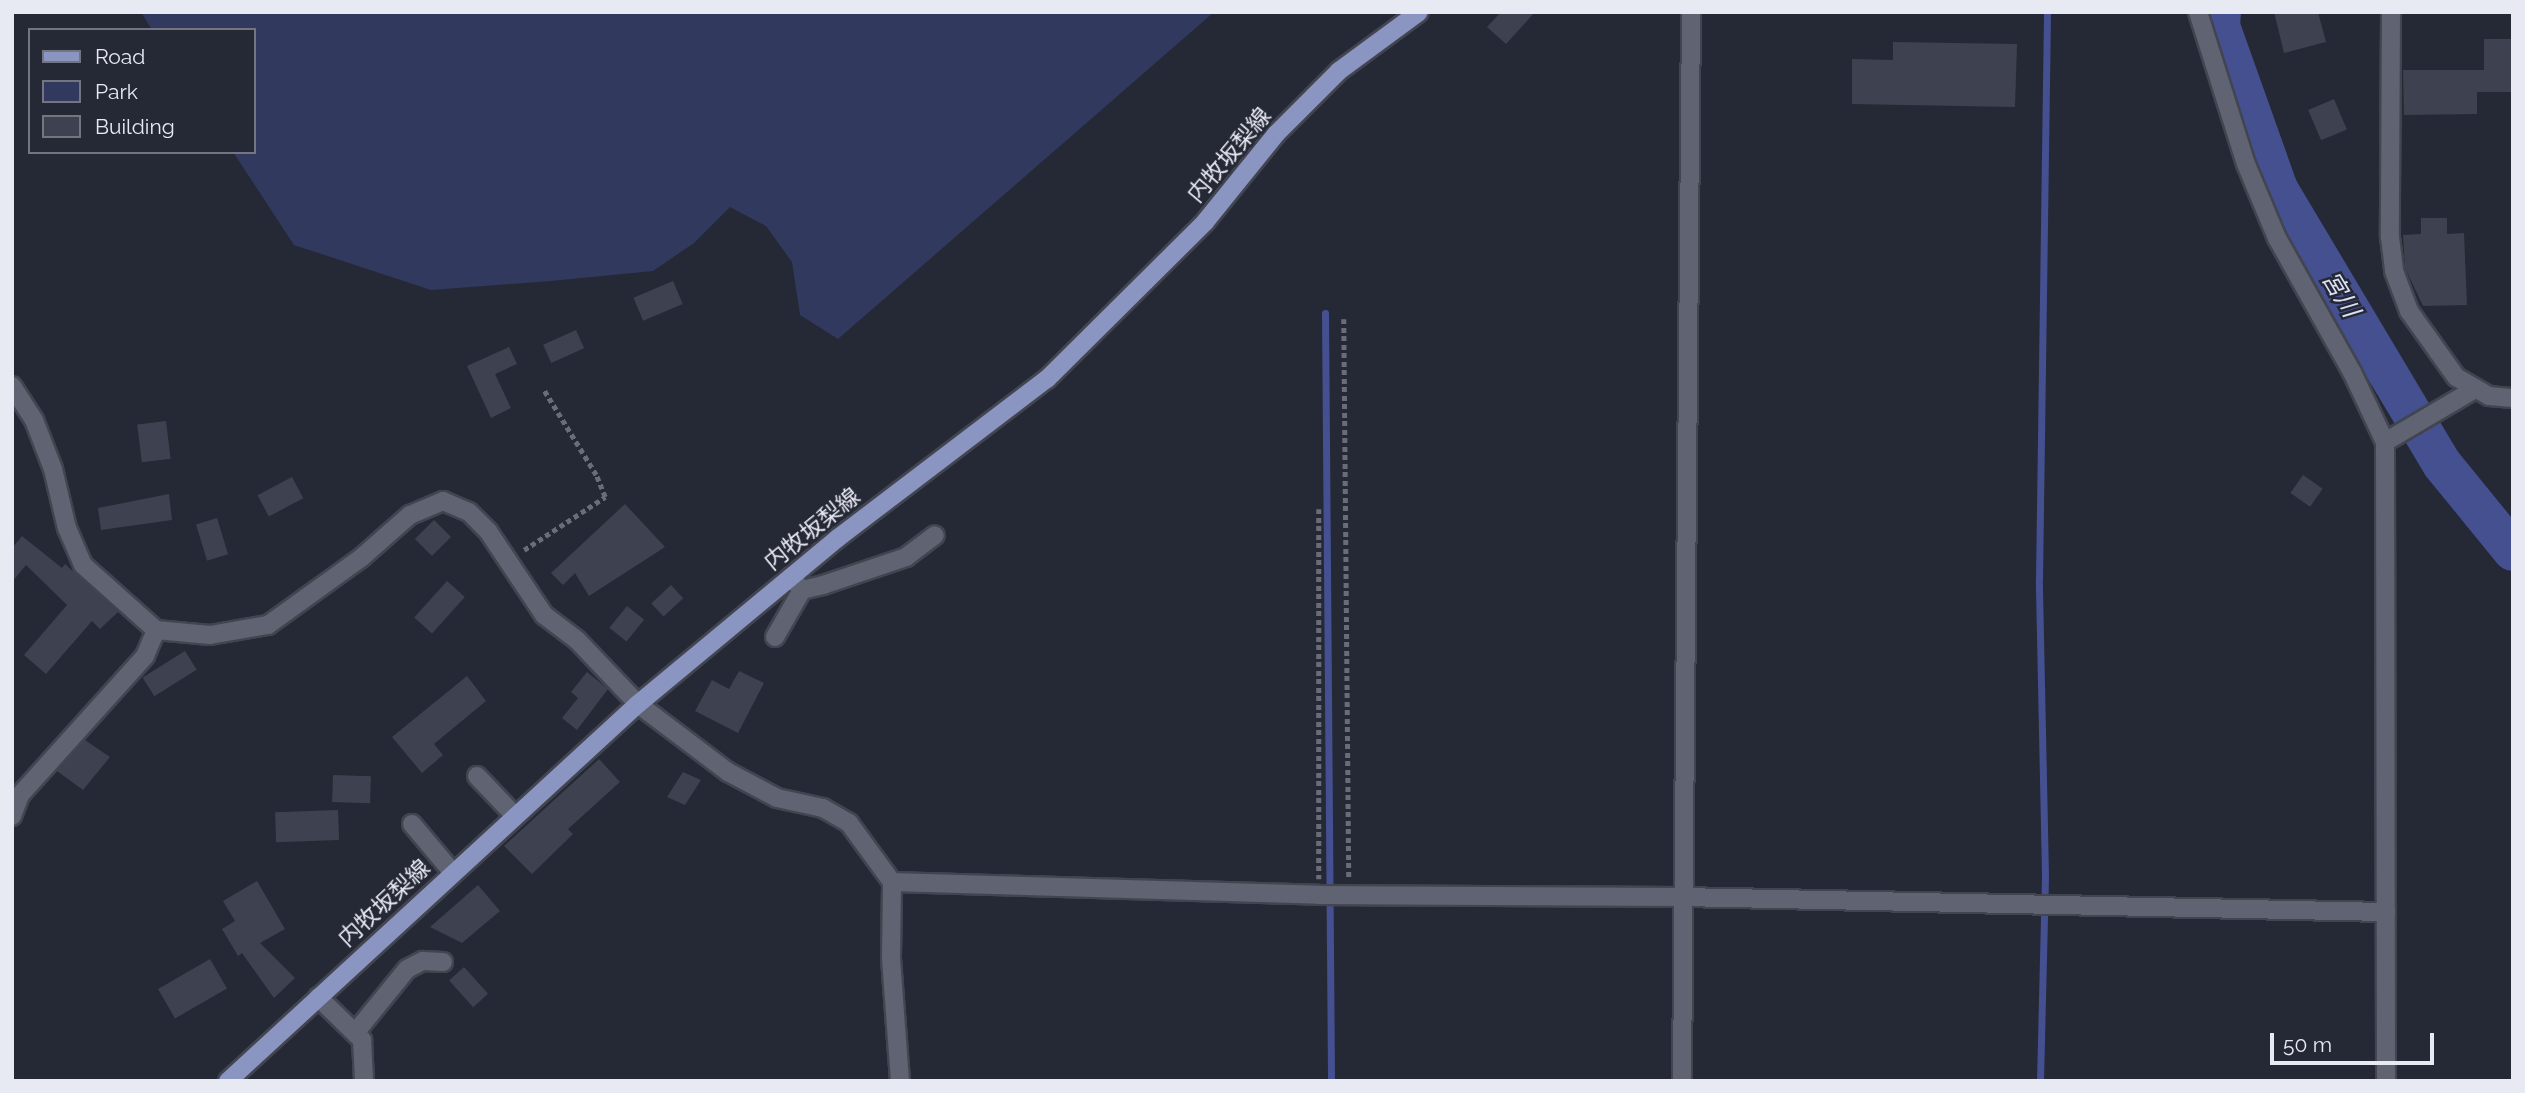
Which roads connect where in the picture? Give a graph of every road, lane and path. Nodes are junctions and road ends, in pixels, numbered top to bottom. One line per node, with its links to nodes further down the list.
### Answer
1 (1419, 12): 14 (main road, 内牧坂梨線)
2 (1692, 12): 26 (street)
3 (2198, 12): 10 (street)
4 (2391, 12): 8 (street)
5 (1344, 319): 24 (path)
6 (12, 386): 15 (street)
7 (543, 389): 13 (path)
8 (2474, 391): 9 (street); 10 (street)
9 (2513, 398)
10 (2388, 440): 27 (street)
11 (1318, 509): 25 (path)
12 (935, 535): 14 (street)
13 (508, 560): 15 (street); 17 (street)
14 (796, 584): 16 (street); 17 (main road, 内牧坂梨線)
15 (156, 630): 19 (street)
16 (775, 637)
17 (638, 705): 20 (main road, 内牧坂梨線); 23 (street)
18 (477, 776): 20 (street)
19 (12, 816)
20 (515, 816): 22 (main road, 内牧坂梨線)
21 (411, 824): 22 (street)
22 (453, 873): 29 (main road, 内牧坂梨線)
23 (892, 882): 25 (street); 33 (street)
24 (1349, 894): 25 (street); 26 (street)
25 (1320, 895)
26 (1681, 897): 27 (street); 34 (street)
27 (2386, 912): 35 (street)
28 (443, 962): 30 (street)
29 (318, 997): 30 (street); 31 (main road, 内牧坂梨線)
30 (355, 1033): 32 (street)
31 (228, 1081)
32 (364, 1081)
33 (900, 1081)
34 (1682, 1081)
35 (2386, 1081)

